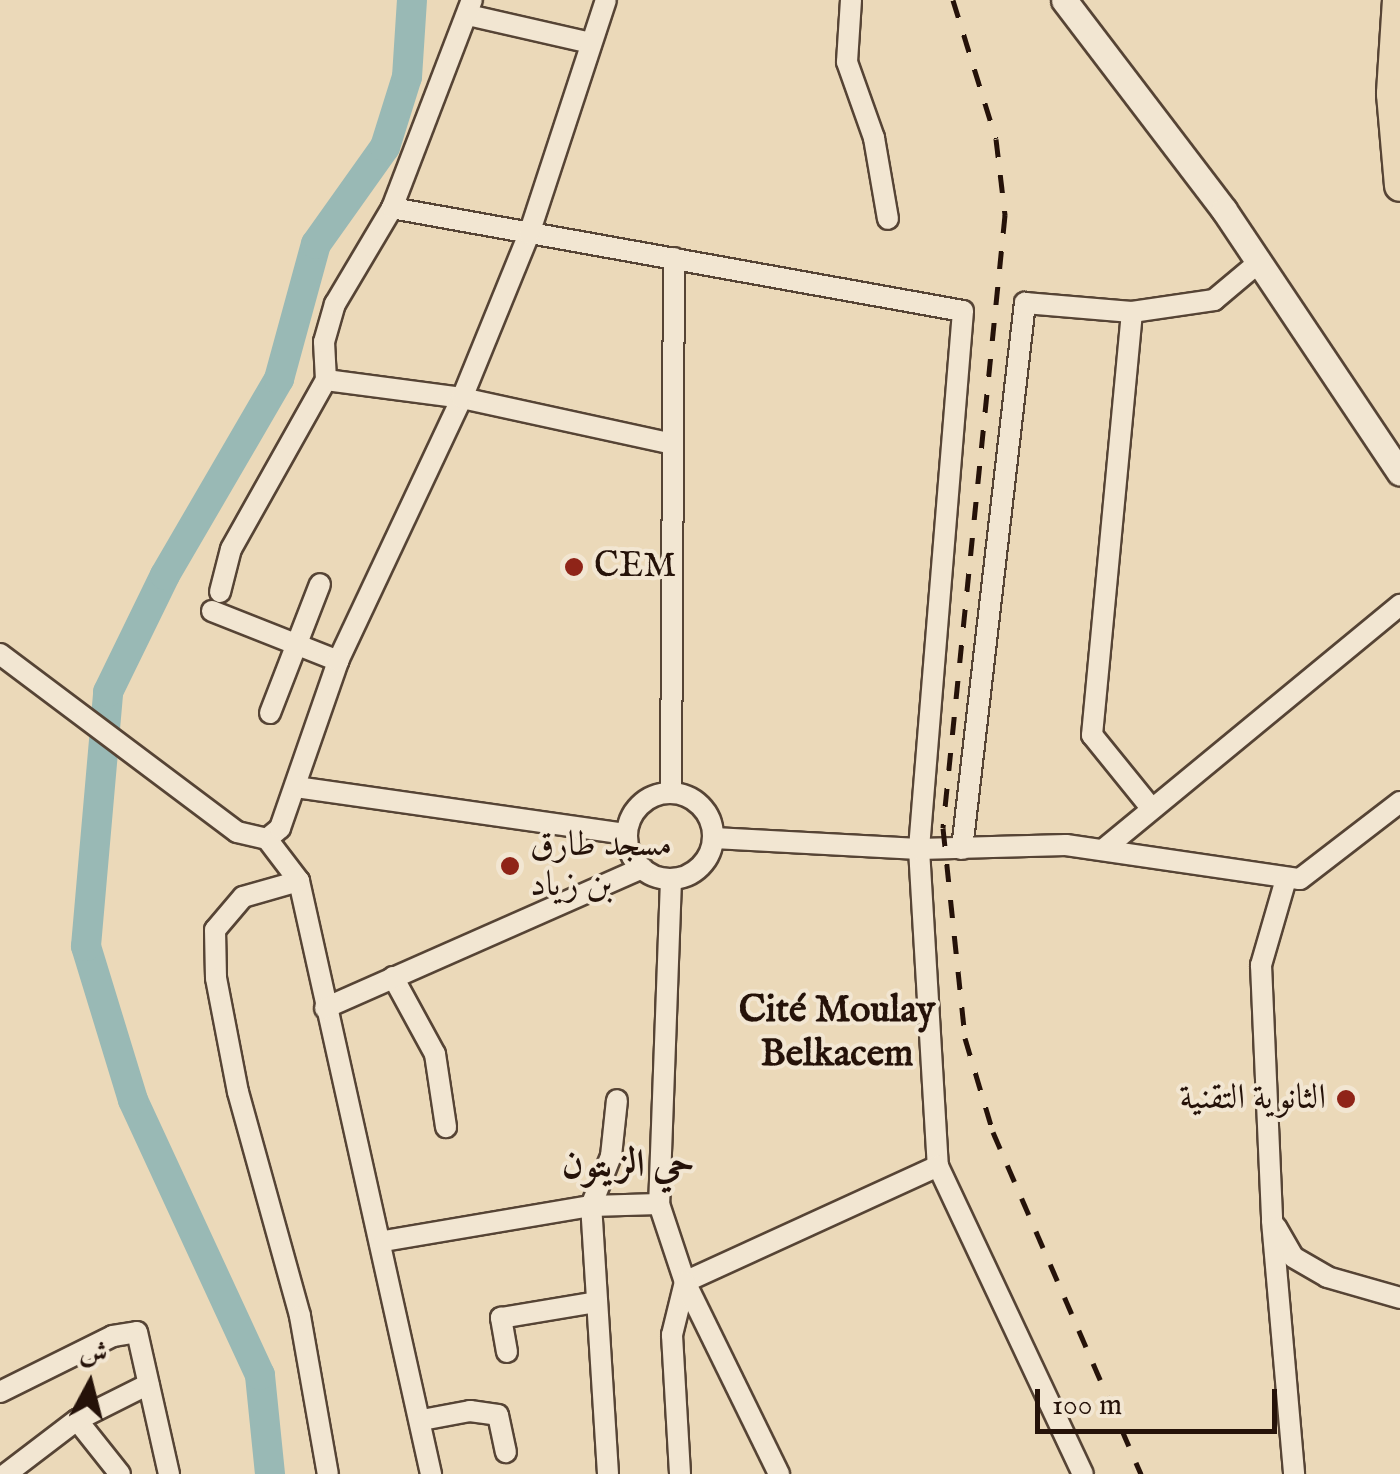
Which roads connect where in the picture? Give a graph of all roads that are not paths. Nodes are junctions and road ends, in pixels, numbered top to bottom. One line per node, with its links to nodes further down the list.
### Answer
1 (606, 0): 6 (street)
2 (850, 0): 10 (street)
3 (1064, 0): 13 (street)
4 (1398, 0): 7 (main road)
5 (470, 8): 6 (street); 9 (street)
6 (591, 43): 11 (street)
7 (1398, 43): 8 (main road)
8 (1400, 186)
9 (392, 208): 11 (street); 15 (street)
10 (888, 219)
11 (529, 234): 12 (street); 16 (street)
12 (674, 258): 17 (street); 32 (street)
13 (1258, 263): 14 (street); 18 (street)
14 (1132, 312): 28 (street); 33 (street)
15 (326, 380): 16 (street); 21 (street)
16 (462, 398): 17 (street); 23 (street)
17 (673, 444): 26 (street)
18 (1400, 473)
19 (320, 584): 21 (street)
20 (1400, 605): 28 (street)
21 (294, 646): 23 (street); 24 (street)
22 (0, 654): 31 (street)
23 (338, 660): 25 (street)
24 (270, 712)
25 (296, 787): 29 (street); 31 (street)
26 (671, 792): 29 (street); 30 (street)
27 (1400, 802): 36 (street)
28 (1152, 809): 34 (street)
29 (627, 834): 35 (street)
30 (714, 838): 32 (street); 37 (street)
31 (267, 839): 38 (street)
32 (920, 849): 33 (street); 43 (street)
33 (962, 849): 34 (street)
34 (1104, 849): 36 (street)
35 (642, 868): 37 (street); 39 (street)
36 (1286, 879): 46 (street)
37 (672, 880): 44 (street)
38 (299, 881): 40 (street); 60 (street)
39 (393, 977): 40 (street); 42 (street)
40 (325, 1008): 47 (street)
41 (616, 1100): 45 (street)
42 (446, 1127)
43 (938, 1166): 48 (street); 65 (street)
44 (659, 1204): 45 (street); 48 (street)
45 (591, 1206): 47 (street); 50 (street)
46 (1272, 1221): 49 (street); 66 (street)
47 (384, 1242): 55 (street)
48 (686, 1282): 63 (street); 64 (street)
49 (1400, 1298)
50 (597, 1302): 51 (street); 62 (street)
51 (508, 1352)
52 (148, 1384): 53 (street); 54 (street); 59 (street)
53 (0, 1392)
54 (77, 1420): 57 (street); 58 (street)
55 (422, 1420): 56 (street); 61 (street)
56 (506, 1452)
57 (13, 1471)
58 (120, 1474)
59 (169, 1474)
60 (328, 1474)
61 (432, 1474)
62 (608, 1474)
63 (680, 1474)
64 (779, 1474)
65 (1083, 1474)
66 (1294, 1474)

